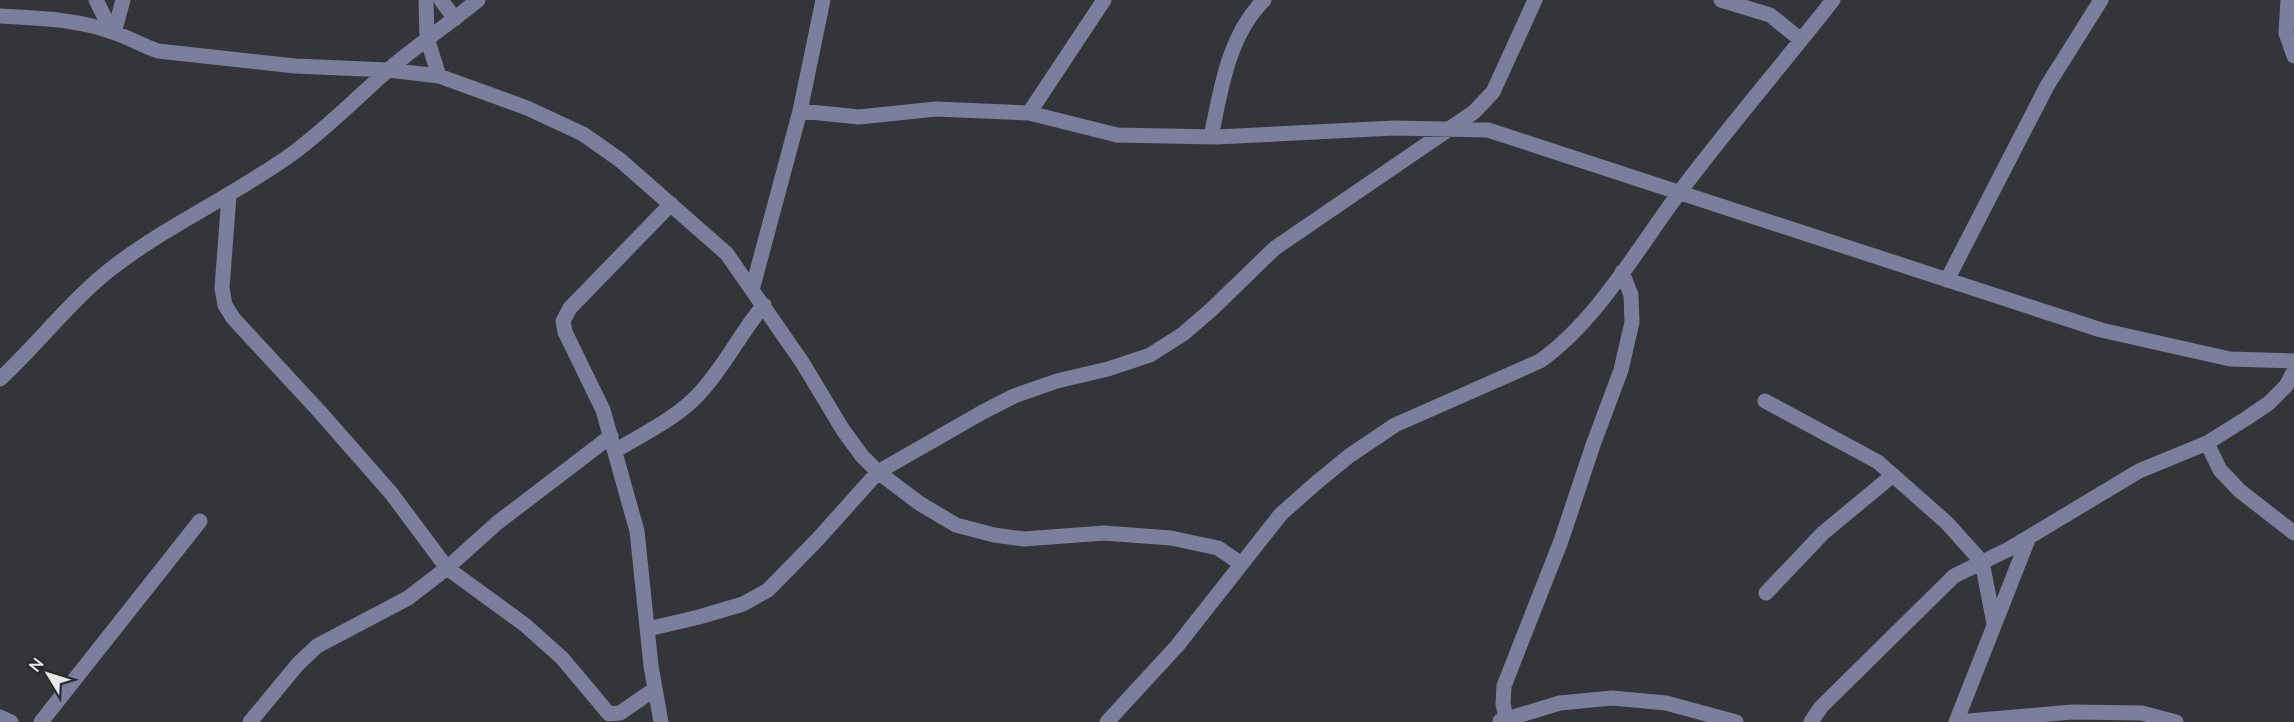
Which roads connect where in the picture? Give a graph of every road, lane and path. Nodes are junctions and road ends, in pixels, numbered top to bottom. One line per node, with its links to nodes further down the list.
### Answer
1 (96, 0): 16 (street)
2 (123, 0): 16 (street)
3 (426, 0): 17 (street)
4 (441, 0): 15 (street)
5 (478, 0): 15 (street)
6 (823, 0): 22 (street)
7 (1104, 0): 23 (street)
8 (1264, 0): 25 (street)
9 (1535, 0): 24 (street)
10 (1721, 0): 18 (street)
11 (1833, 0): 18 (street)
12 (2101, 0): 30 (street)
13 (2288, 0): 19 (street)
14 (0, 16): 16 (street)
15 (455, 19): 17 (street)
16 (116, 31): 20 (street)
17 (427, 38): 20 (street); 21 (street)
18 (1802, 40): 26 (street)
19 (2294, 56)
20 (388, 70): 21 (street); 27 (street)
21 (439, 76): 28 (street)
22 (800, 111): 23 (street); 31 (street)
23 (1029, 113): 25 (street)
24 (1452, 128): 25 (street); 26 (street); 39 (street)
25 (1211, 137)
26 (1679, 192): 29 (street); 30 (street)
27 (229, 195): 35 (street); 46 (street)
28 (671, 204): 31 (street); 38 (street)
29 (1622, 272): 45 (street); 52 (street)
30 (1947, 280): 33 (street)
31 (752, 290): 32 (street)
32 (764, 305): 38 (street); 39 (street)
33 (2294, 361)
34 (2294, 371): 37 (street)
35 (0, 380)
36 (1765, 401): 40 (street)
37 (2207, 442): 42 (street); 43 (street)
38 (613, 444): 46 (street); 49 (street)
39 (878, 472): 45 (street); 49 (street)
40 (1893, 475): 44 (street); 47 (street)
41 (200, 521): 55 (street)
42 (2294, 533)
43 (2029, 537): 44 (street); 48 (street)
44 (1982, 562): 48 (street); 59 (street)
45 (1240, 563): 58 (street)
46 (447, 568): 50 (street); 56 (street)
47 (1766, 593)
48 (1994, 623): 60 (street)
49 (648, 629): 50 (street)
50 (655, 690): 57 (street)
51 (0, 717): 54 (street)
52 (1504, 721): 53 (street)
53 (1729, 721)
54 (11, 722)
55 (41, 722)
56 (250, 722)
57 (661, 722)
58 (1107, 722)
59 (1811, 722)
60 (1957, 722): 61 (street)
61 (2176, 722)

